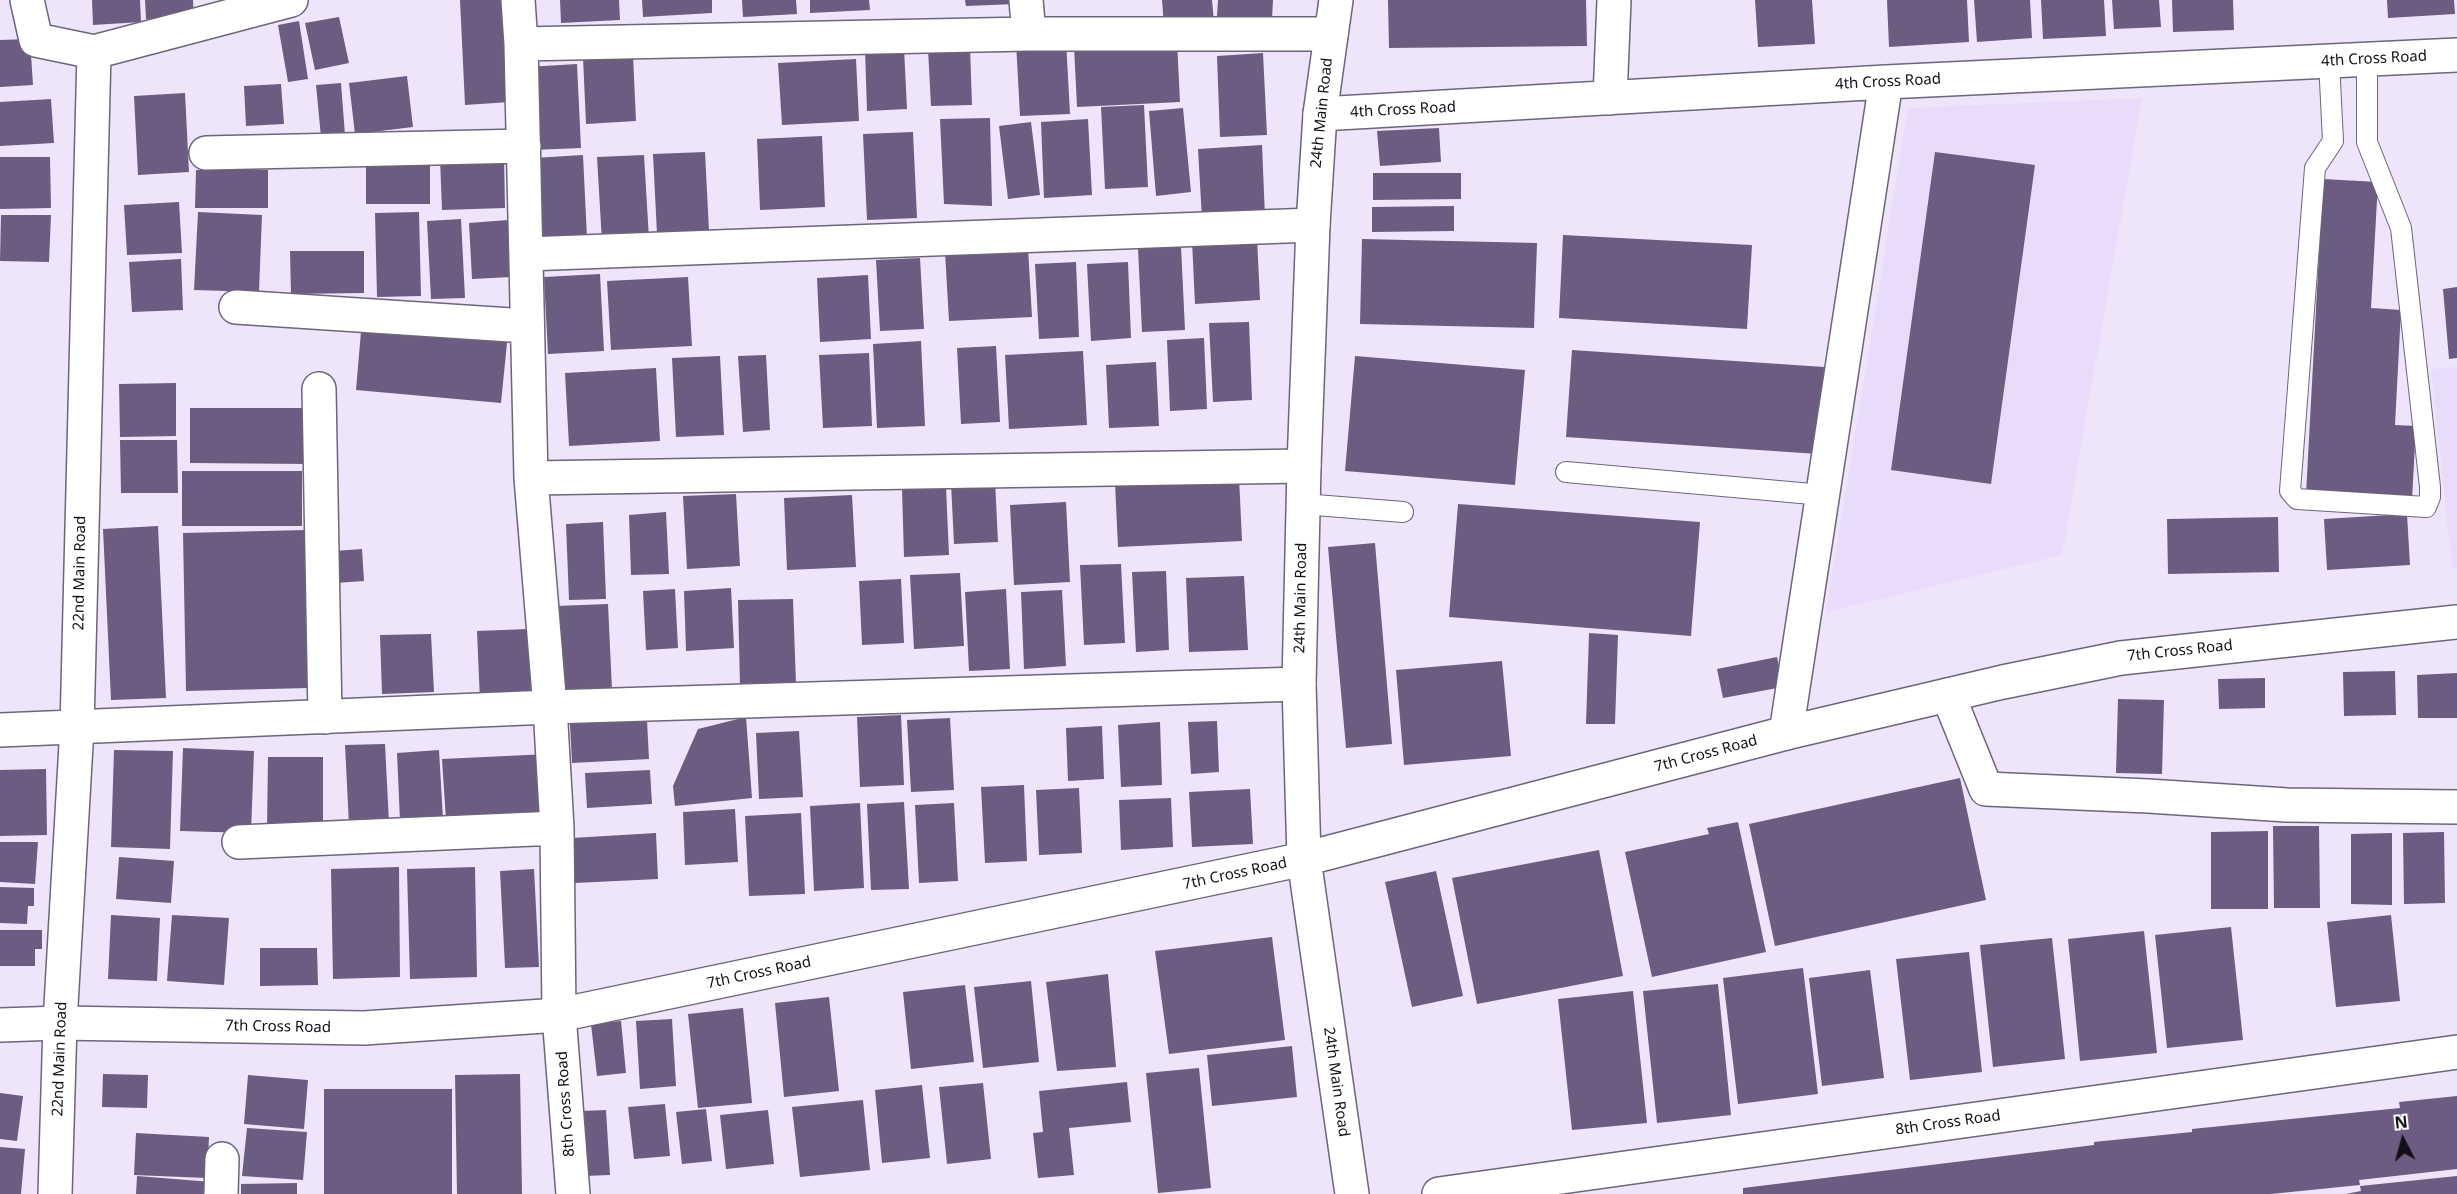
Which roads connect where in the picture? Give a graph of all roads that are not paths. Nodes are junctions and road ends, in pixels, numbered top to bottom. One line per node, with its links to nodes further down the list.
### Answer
1 (27, 0): 10 (street)
2 (291, 0): 10 (street)
3 (518, 0): 9 (street, 8th Cross Road)
4 (1026, 0): 7 (street)
5 (1336, 0): 8 (street, 24th Main Road)
6 (1614, 0): 15 (street)
7 (1029, 34): 8 (street); 9 (street)
8 (1331, 34): 16 (street, 24th Main Road)
9 (521, 44): 19 (street, 8th Cross Road)
10 (94, 52): 37 (street, 22nd Main Road)
11 (2457, 55): 12 (street, 4th Cross Road)
12 (2367, 59): 13 (street, 4th Cross Road); 17 (lane)
13 (2329, 61): 14 (street, 4th Cross Road); 18 (lane)
14 (1886, 82): 15 (street, 4th Cross Road); 29 (street)
15 (1610, 98): 16 (street, 4th Cross Road)
16 (1320, 114): 21 (street, 24th Main Road)
17 (2367, 117): 18 (lane); 18 (lane)
18 (2333, 121)
19 (524, 146): 20 (street); 22 (street, 8th Cross Road)
20 (206, 153)
21 (1313, 225): 22 (street); 26 (street, 24th Main Road)
22 (526, 254): 24 (street, 8th Cross Road)
23 (236, 307): 24 (street)
24 (526, 326): 28 (street, 8th Cross Road)
25 (319, 389): 36 (street)
26 (1304, 466): 28 (street); 30 (street, 24th Main Road)
27 (1566, 472): 29 (lane)
28 (531, 478): 35 (street, 8th Cross Road)
29 (1823, 495): 39 (street)
30 (1303, 504): 31 (lane); 33 (street, 24th Main Road)
31 (1403, 512)
32 (2457, 622): 34 (street, 7th Cross Road)
33 (1299, 684): 35 (street); 43 (street, 24th Main Road)
34 (1948, 695): 39 (street, 7th Cross Road); 40 (street)
35 (550, 708): 36 (street); 41 (street, 8th Cross Road)
36 (325, 717): 37 (street)
37 (77, 727): 38 (street); 45 (street, 22nd Main Road)
38 (0, 730)
39 (1786, 733): 43 (street, 7th Cross Road)
40 (2457, 807)
41 (557, 828): 42 (street); 44 (street, 8th Cross Road)
42 (239, 842)
43 (1304, 859): 44 (street, 7th Cross Road); 52 (street, 24th Main Road)
44 (559, 1015): 45 (street, 7th Cross Road); 51 (street, 8th Cross Road)
45 (60, 1023): 46 (street, 7th Cross Road); 49 (street, 22nd Main Road)
46 (0, 1025)
47 (2457, 1052): 53 (street, 8th Cross Road)
48 (222, 1159): 50 (street)
49 (55, 1194)
50 (221, 1194)
51 (573, 1194)
52 (1352, 1194)
53 (1439, 1194)

